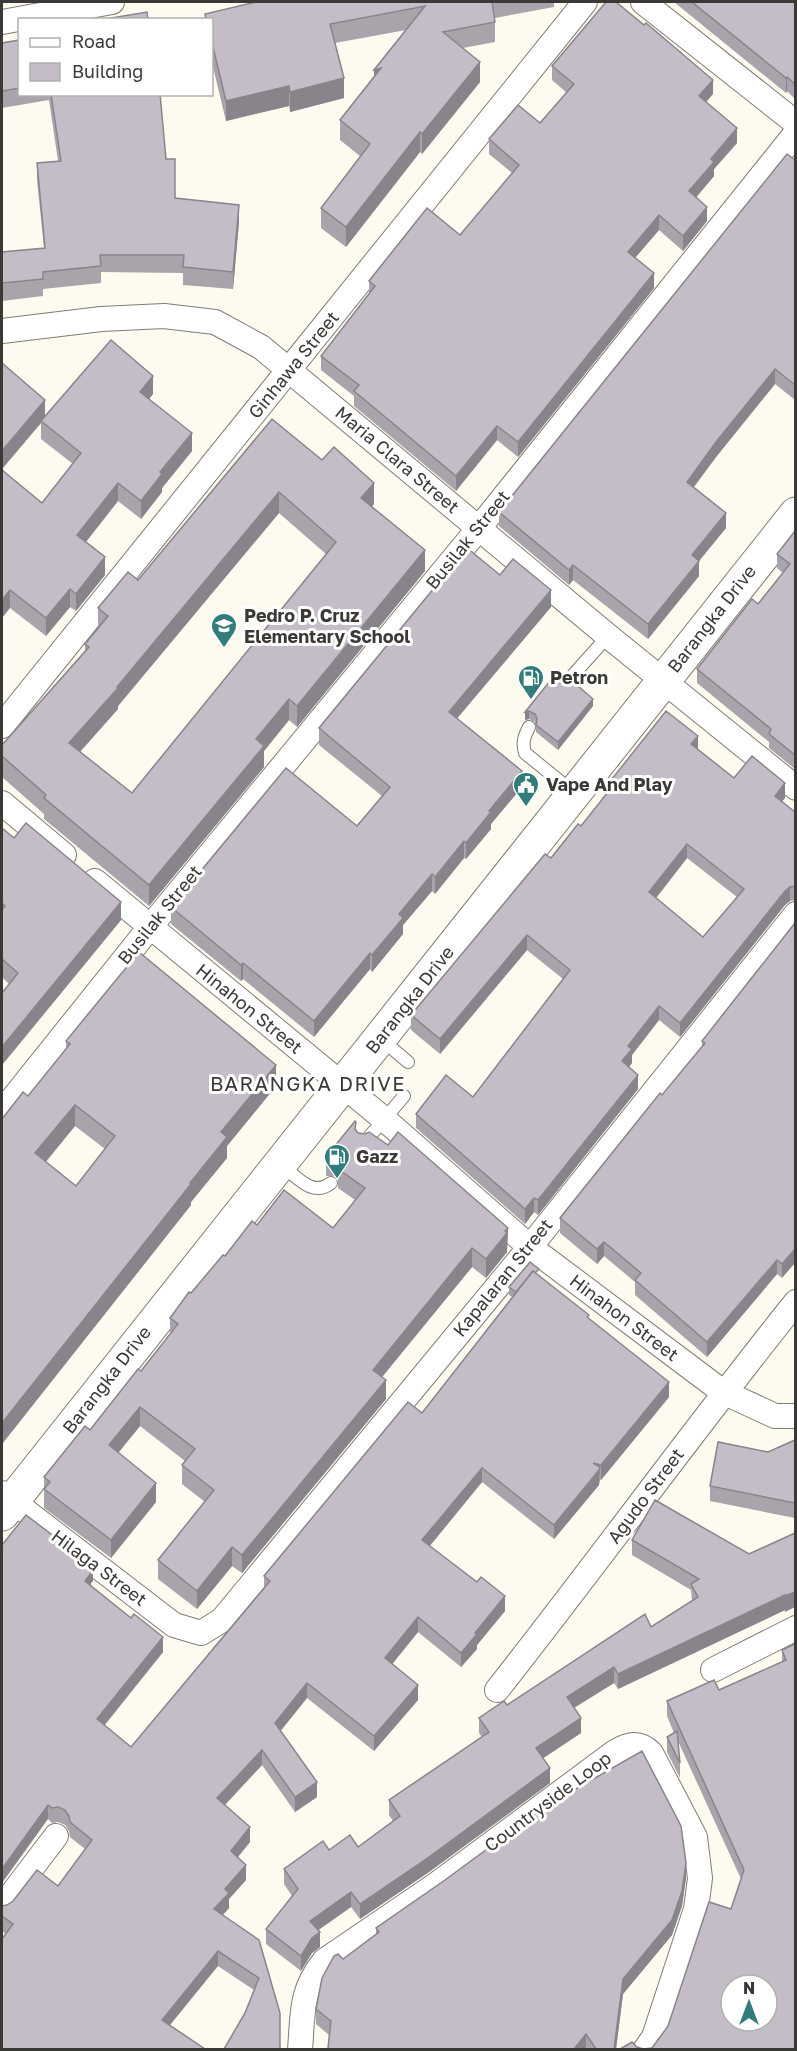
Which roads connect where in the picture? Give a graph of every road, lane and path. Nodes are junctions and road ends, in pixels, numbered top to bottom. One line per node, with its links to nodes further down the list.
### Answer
1 (112, 2): 4 (street)
2 (585, 2): 10 (street, Ginhawa Street)
3 (643, 2): 7 (street)
4 (24, 18)
5 (18, 19): 6 (street)
6 (2, 22)
7 (795, 123)
8 (795, 133): 12 (street, Busilak Street)
9 (2, 331): 10 (street, Maria Clara Street)
10 (290, 370): 12 (street, Maria Clara Street); 16 (street, Ginhawa Street)
11 (795, 514): 14 (main road, Barangka Drive)
12 (479, 528): 13 (street, Maria Clara Street); 22 (street, Busilak Street)
13 (608, 636): 14 (street, Maria Clara Street); 15 (lane)
14 (663, 680): 18 (street, Maria Clara Street); 19 (main road, Barangka Drive)
15 (565, 684)
16 (2, 726)
17 (529, 727): 19 (lane)
18 (795, 788)
19 (574, 793): 23 (main road, Barangka Drive)
20 (2, 803): 22 (street, Hinahon Street)
21 (795, 914): 32 (street, Kapalaran Street)
22 (150, 927): 25 (street, Hinahon Street); 27 (street, Busilak Street)
23 (380, 1038): 24 (lane); 25 (main road, Barangka Drive)
24 (408, 1062)
25 (342, 1085): 28 (street, Hinahon Street); 30 (main road, Barangka Drive)
26 (404, 1096): 28 (lane)
27 (2, 1112)
28 (384, 1119): 29 (lane); 32 (street, Hinahon Street)
29 (363, 1145)
30 (280, 1163): 31 (lane); 36 (main road, Barangka Drive)
31 (331, 1183)
32 (530, 1247): 34 (street, Hinahon Street); 38 (street, Kapalaran Street)
33 (795, 1302): 34 (street, Agudo Street)
34 (723, 1392): 35 (street, Hinahon Street); 40 (street, Agudo Street)
35 (795, 1416)
36 (5, 1503): 38 (street, Hilaga Street)
37 (795, 1628): 39 (street)
38 (201, 1634)
39 (713, 1670)
40 (497, 1690)
41 (57, 1836): 42 (street)
42 (2, 1907)
43 (300, 2049): 44 (street, Countryside Loop)
44 (645, 2049)

